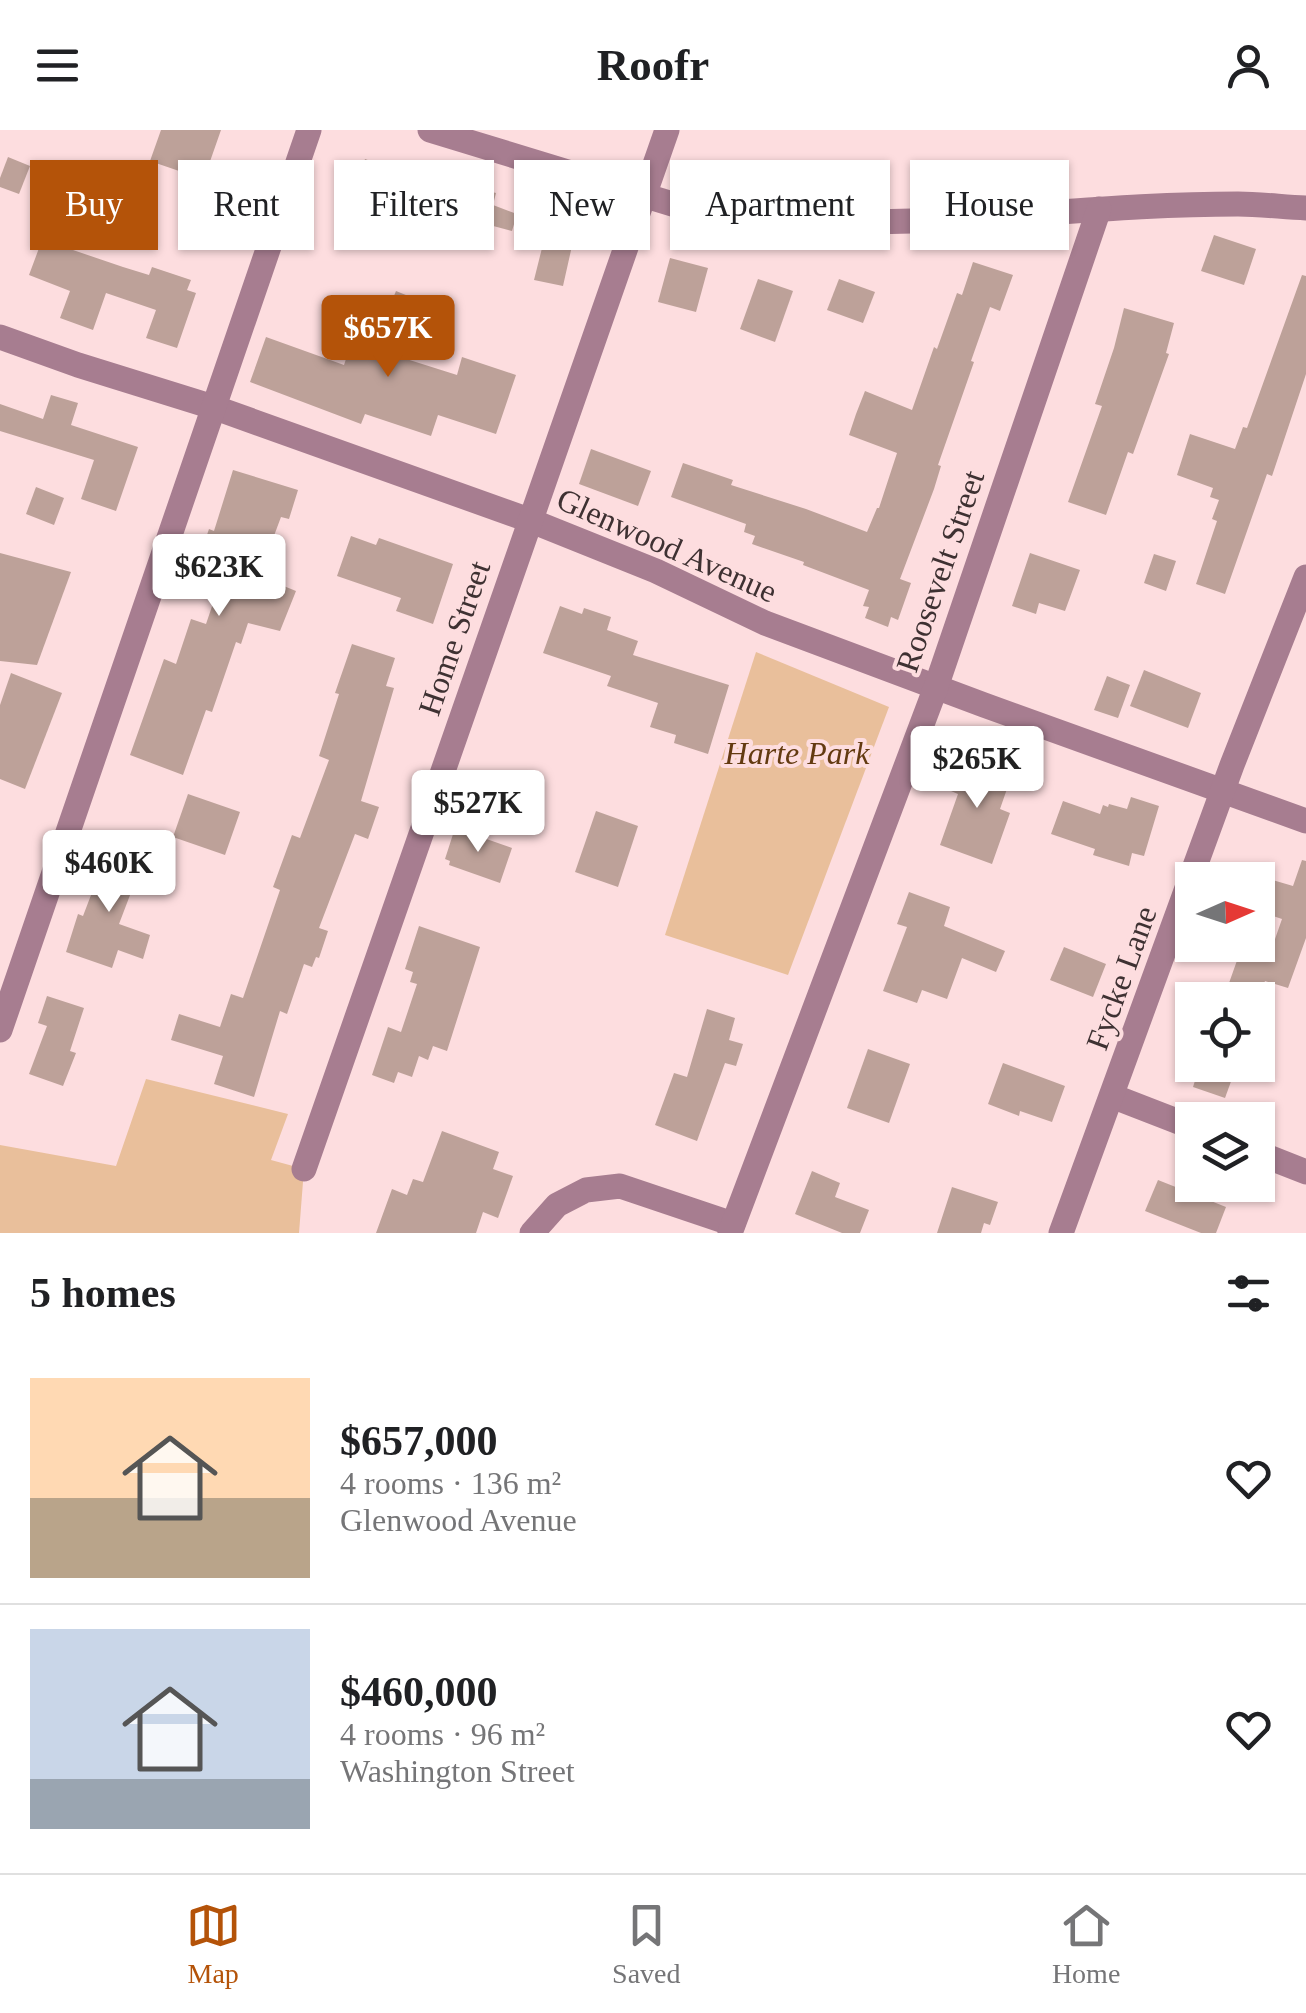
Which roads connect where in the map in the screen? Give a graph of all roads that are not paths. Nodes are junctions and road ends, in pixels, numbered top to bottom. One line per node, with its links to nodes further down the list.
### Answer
1 (308, 130): 11 (street)
2 (430, 130): 4 (street)
3 (666, 130): 5 (street, Home Street)
4 (527, 160)
5 (650, 176)
6 (650, 198): 8 (street)
7 (1306, 208): 8 (street)
8 (1099, 209): 14 (street, Roosevelt Street)
9 (624, 250): 12 (street, Home Street)
10 (0, 337): 11 (street, Glenwood Avenue)
11 (212, 407): 12 (street, Glenwood Avenue); 17 (street)
12 (529, 520): 14 (street, Glenwood Avenue); 21 (street, Home Street)
13 (1306, 577): 15 (street, Fycke Lane)
14 (936, 687): 15 (street, Glenwood Avenue); 23 (street, Roosevelt Street)
15 (1224, 791): 16 (street, Glenwood Avenue); 18 (street, Fycke Lane)
16 (1306, 821)
17 (0, 1030)
18 (1112, 1096): 19 (street); 25 (street, Fycke Lane)
19 (1175, 1120)
20 (1275, 1159): 22 (street)
21 (304, 1169)
22 (1306, 1172)
23 (732, 1228): 24 (street)
24 (532, 1233)
25 (1061, 1233)

